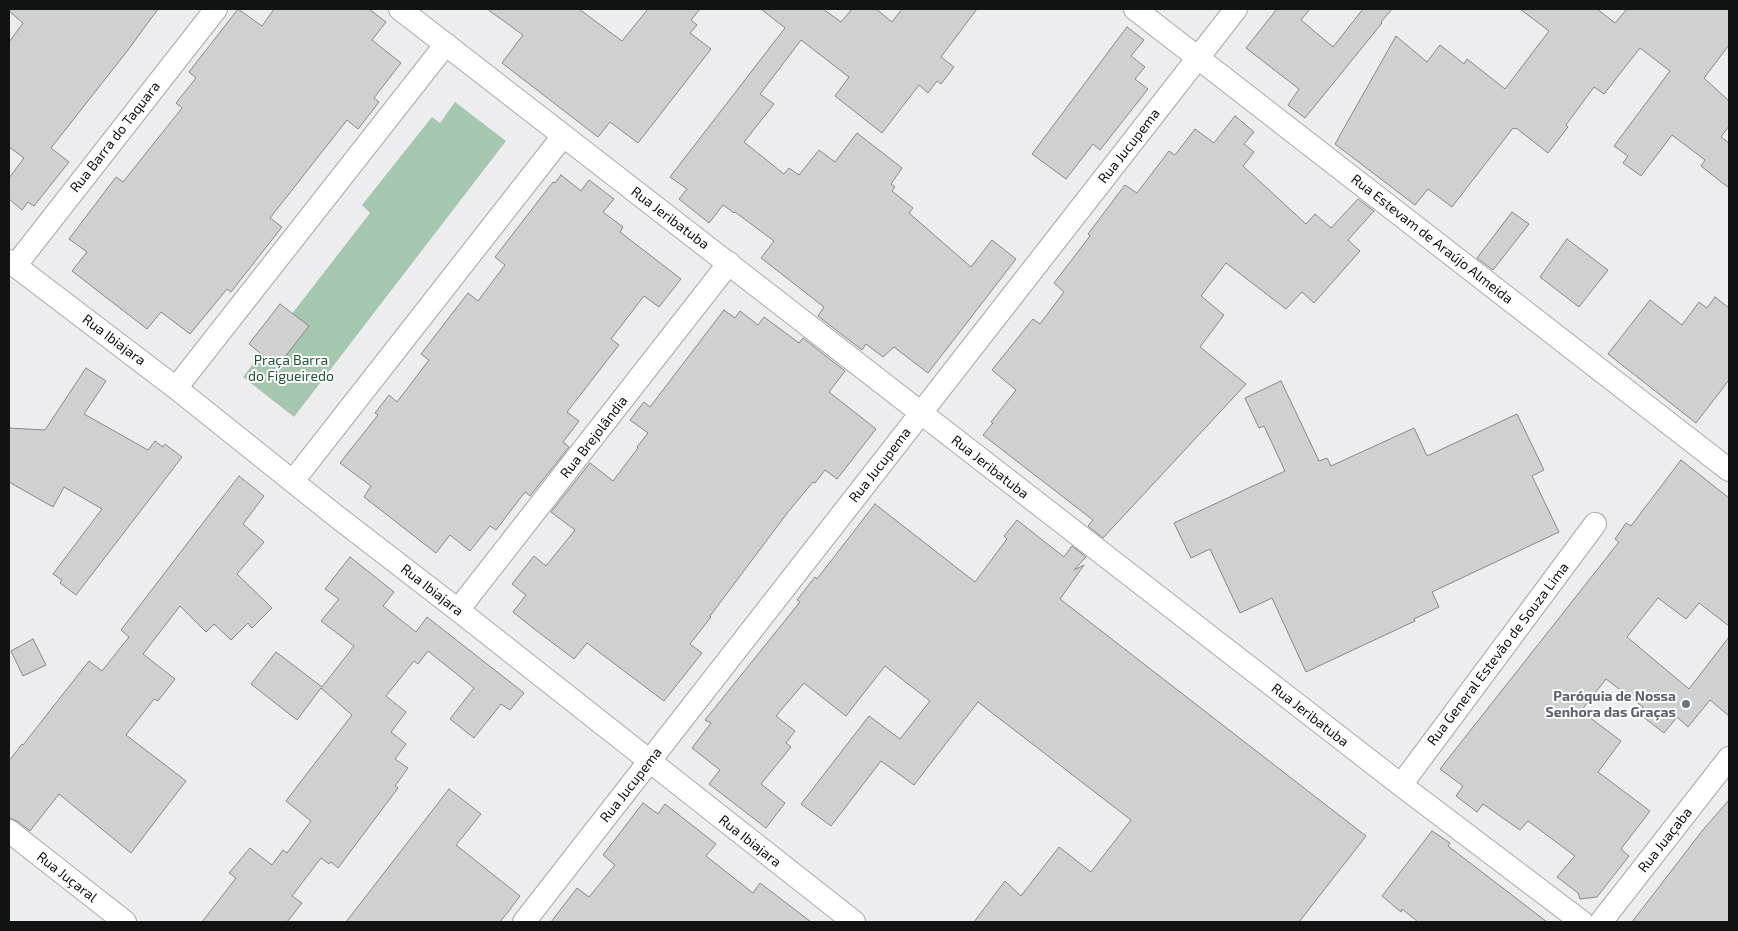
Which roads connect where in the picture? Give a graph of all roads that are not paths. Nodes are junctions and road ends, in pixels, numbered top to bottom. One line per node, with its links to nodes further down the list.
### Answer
1 (216, 9): 8 (street, Rua Barra do Taquara)
2 (400, 9): 5 (street, Rua Jeribatuba)
3 (1135, 9): 6 (street, Rua Estevam de Araújo Almeida)
4 (1236, 9): 6 (street, Rua Jucupema)
5 (446, 44): 7 (street, Rua Jeribatuba); 10 (street)
6 (1198, 58): 11 (street, Rua Jucupema); 12 (street, Rua Estevam de Araújo Almeida)
7 (563, 136): 9 (street, Rua Jeribatuba); 13 (street)
8 (12, 263): 10 (street, Rua Ibiajara)
9 (729, 263): 11 (street, Rua Jeribatuba); 15 (street, Rua Brejolândia)
10 (176, 388): 13 (street, Rua Ibiajara)
11 (921, 413): 17 (street, Rua Jucupema); 18 (street, Rua Jeribatuba)
12 (1729, 470)
13 (293, 481): 15 (street, Rua Ibiajara)
14 (1594, 524): 18 (street, Rua General Estevão de Souza Lima)
15 (458, 610): 17 (street, Rua Ibiajara)
16 (1729, 758): 24 (street, Rua Juaçaba)
17 (650, 762): 21 (street, Rua Jucupema); 22 (street, Rua Ibiajara)
18 (1401, 785): 23 (street, Rua Jeribatuba)
19 (9, 831): 20 (street, Rua Juçaral)
20 (125, 922)
21 (524, 922)
22 (854, 922)
23 (1582, 922)
24 (1601, 922)

